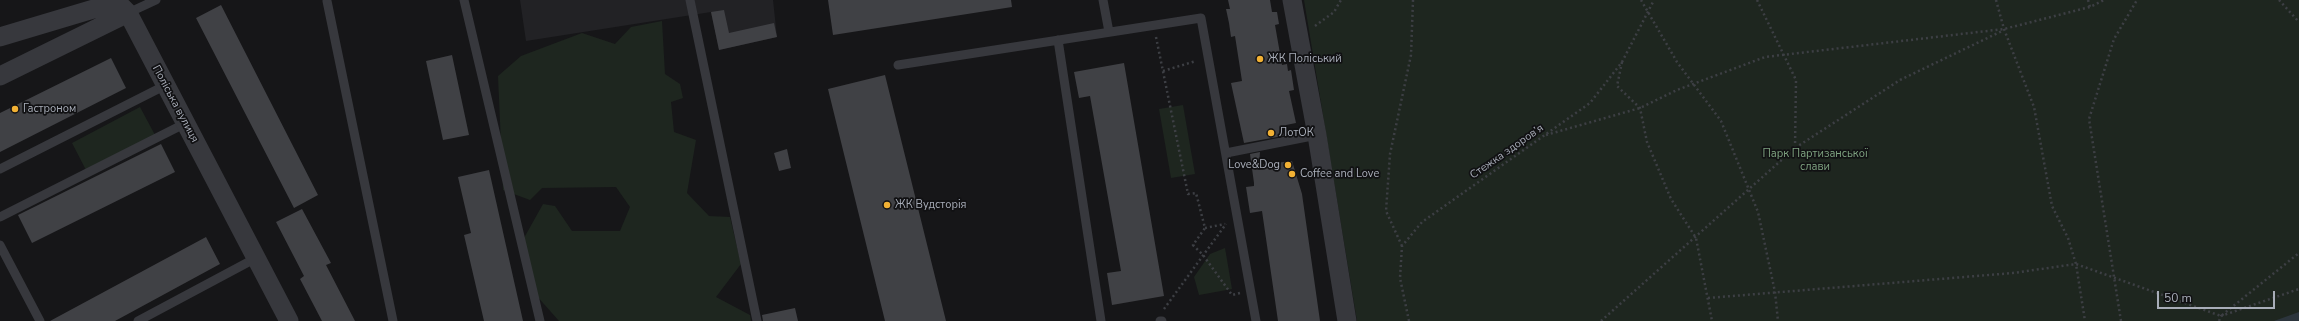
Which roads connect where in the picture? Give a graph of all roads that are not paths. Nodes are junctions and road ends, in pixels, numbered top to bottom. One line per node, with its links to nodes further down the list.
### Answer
1 (156, 0): 7 (lane)
2 (327, 0): 24 (lane)
3 (464, 0): 25 (lane)
4 (690, 0): 26 (lane)
5 (1104, 0): 8 (lane)
6 (1292, 0): 15 (street)
7 (128, 13): 9 (street); 12 (street); 13 (street, Поліська вулиця)
8 (1109, 32): 10 (lane); 16 (lane)
9 (0, 36)
10 (1058, 40): 11 (lane); 27 (lane)
11 (898, 65)
12 (0, 76)
13 (166, 85): 14 (street, Поліська вулиця); 17 (lane)
14 (186, 123): 18 (lane); 20 (street, Поліська вулиця)
15 (1317, 135): 16 (lane); 29 (street)
16 (1226, 153): 28 (lane)
17 (0, 169)
18 (0, 217)
19 (0, 245): 21 (lane)
20 (256, 258): 22 (lane); 23 (street, Поліська вулиця)
21 (40, 321)
22 (138, 321)
23 (289, 321)
24 (393, 321)
25 (540, 321)
26 (757, 321)
27 (1101, 321)
28 (1256, 321)
29 (1347, 321)

